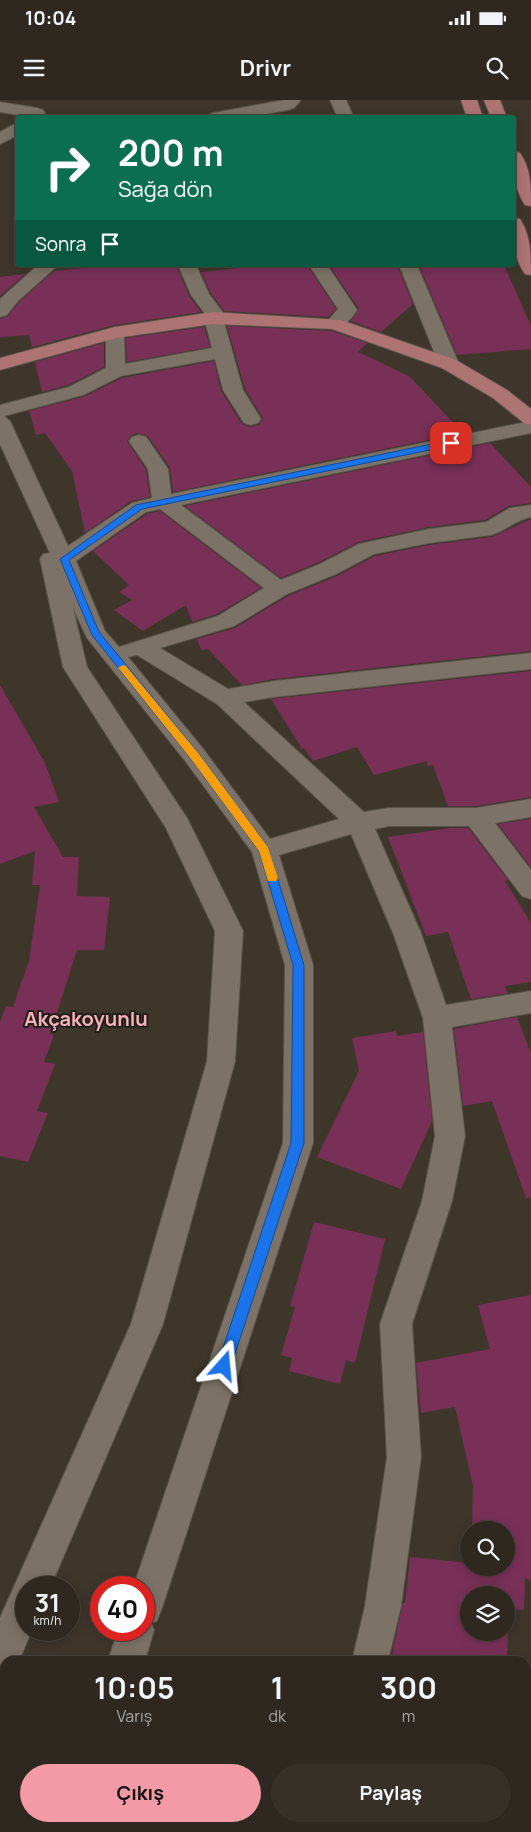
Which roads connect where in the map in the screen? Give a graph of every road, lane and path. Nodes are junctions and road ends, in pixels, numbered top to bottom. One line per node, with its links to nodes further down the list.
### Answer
1 (293, 100): 7 (street)
2 (338, 100): 8 (street)
3 (469, 100): 9 (main road)
4 (492, 100): 10 (main road)
5 (0, 107): 6 (street)
6 (39, 111)
7 (230, 115)
8 (345, 115)
9 (474, 115)
10 (498, 115)
11 (15, 129): 12 (street)
12 (0, 140)
13 (516, 161): 14 (main road)
14 (531, 201)
15 (516, 229): 20 (main road)
16 (47, 267): 21 (street)
17 (188, 267): 22 (street)
18 (319, 267): 23 (street)
19 (409, 267): 27 (street)
20 (531, 270)
21 (0, 312)
22 (215, 318): 23 (main road); 24 (main road); 25 (street)
23 (334, 324): 27 (main road)
24 (115, 333): 26 (main road); 28 (street)
25 (222, 352): 28 (street); 30 (street)
26 (0, 364)
27 (448, 364): 31 (main road)
28 (116, 371): 29 (street)
29 (0, 410)
30 (251, 419)
31 (531, 419)
32 (0, 421): 36 (street)
33 (531, 427): 35 (street)
34 (139, 441): 35 (street)
35 (164, 502): 38 (street); 39 (street)
36 (40, 511): 38 (street); 50 (street)
37 (531, 511): 39 (street)
38 (64, 559): 40 (street)
39 (279, 590): 40 (street)
40 (126, 651): 42 (street); 46 (street)
41 (531, 661): 42 (street)
42 (225, 698): 45 (street)
43 (531, 808): 44 (street)
44 (476, 817): 45 (street); 47 (street)
45 (360, 822): 46 (street); 49 (street)
46 (264, 850): 51 (street)
47 (531, 889)
48 (531, 1002): 49 (street)
49 (437, 1018): 56 (street)
50 (37, 1576)
51 (155, 1576)
52 (15, 1626): 54 (street)
53 (132, 1641): 55 (street)
54 (2, 1656)
55 (128, 1656)
56 (371, 1656)

